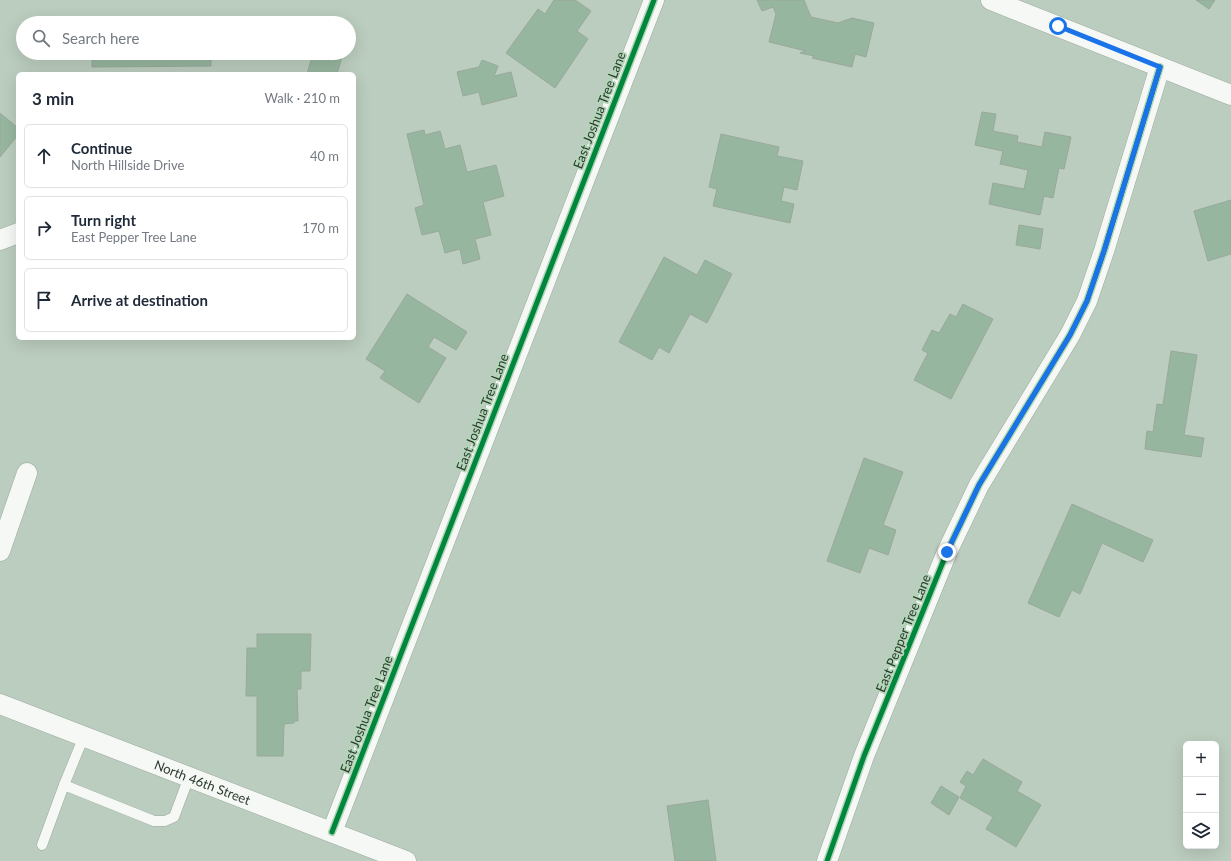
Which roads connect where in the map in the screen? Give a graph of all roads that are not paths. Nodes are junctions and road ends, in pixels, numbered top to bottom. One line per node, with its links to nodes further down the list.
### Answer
1 (654, 0): 13 (street, East Joshua Tree Lane)
2 (991, 0): 3 (street)
3 (1160, 67): 4 (street); 16 (street, East Pepper Tree Lane)
4 (1231, 95)
5 (16, 234): 6 (street)
6 (0, 240)
7 (27, 473): 8 (street)
8 (0, 551)
9 (0, 704): 10 (street, North 46th Street)
10 (84, 736): 11 (street, North 46th Street); 12 (lane)
11 (189, 777): 12 (lane); 13 (street, North 46th Street)
12 (64, 785): 14 (lane)
13 (332, 832): 15 (street, North 46th Street)
14 (42, 845)
15 (406, 861)
16 (827, 861)

